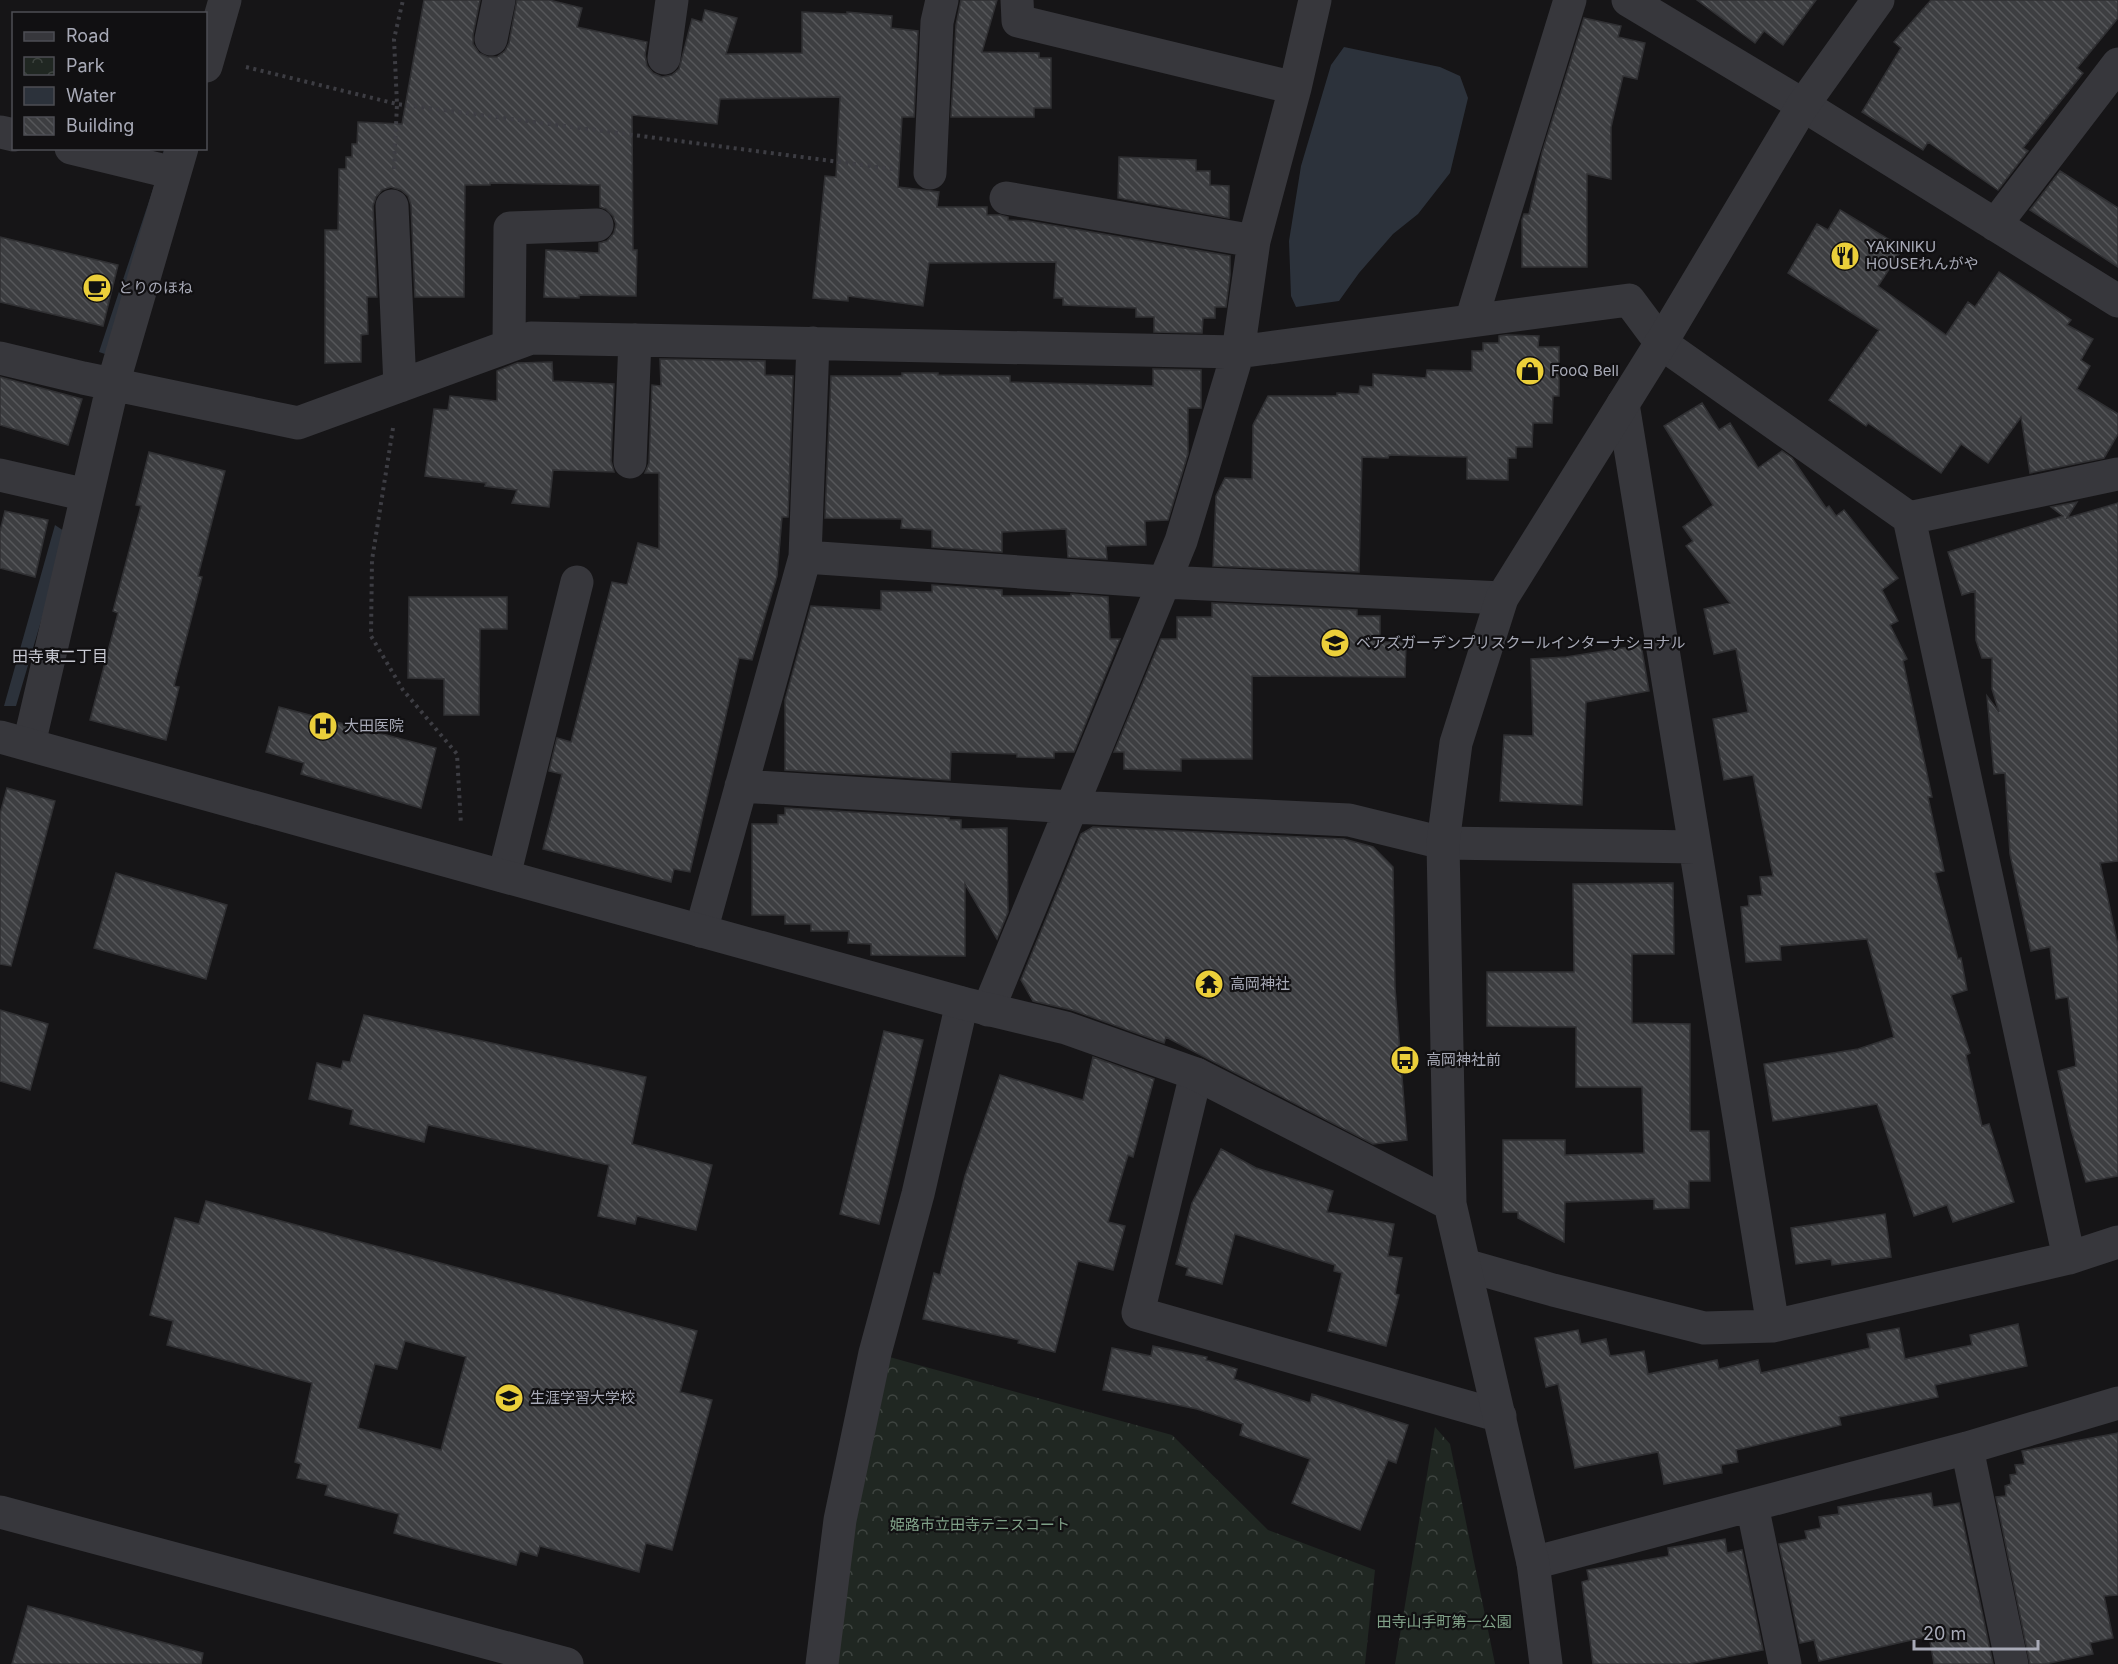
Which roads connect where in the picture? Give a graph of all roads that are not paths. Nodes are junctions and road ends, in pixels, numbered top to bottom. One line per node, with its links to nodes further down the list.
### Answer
1 (225, 0): 12 (street)
2 (499, 0): 10 (street)
3 (672, 0): 11 (street)
4 (942, 0): 18 (street)
5 (1017, 0): 14 (street)
6 (1315, 0): 14 (street)
7 (1570, 0): 25 (street)
8 (1628, 0): 15 (street)
9 (1878, 0): 15 (street)
10 (491, 39)
11 (664, 57)
12 (207, 62)
13 (2118, 64): 22 (street)
14 (1294, 88): 23 (street)
15 (1803, 105): 22 (street); 28 (street)
16 (79, 150): 17 (street)
17 (178, 161): 32 (street)
18 (930, 173)
19 (1006, 198): 23 (street)
20 (392, 206): 33 (street)
21 (597, 225): 29 (street)
22 (1995, 225): 24 (street)
23 (1254, 241): 30 (street)
24 (2118, 301)
25 (1471, 321): 28 (street); 30 (street)
26 (635, 340): 27 (street); 29 (street); 35 (street)
27 (813, 344): 30 (street); 40 (street)
28 (1661, 344): 34 (street); 39 (street)
29 (509, 346): 33 (street)
30 (1238, 352): 42 (street)
31 (0, 358): 32 (street)
32 (112, 384): 33 (street); 38 (street)
33 (400, 386)
34 (1623, 404): 43 (street); 48 (street)
35 (630, 462)
36 (2118, 474): 39 (street)
37 (0, 475): 38 (street)
38 (87, 495): 44 (street)
39 (1909, 518): 55 (street)
40 (805, 556): 42 (street); 45 (street)
41 (577, 582): 49 (street)
42 (1164, 582): 43 (street); 46 (street)
43 (1502, 598): 47 (street)
44 (15, 740): 49 (street)
45 (741, 786): 46 (street); 50 (street)
46 (1072, 807): 47 (street); 51 (street)
47 (1443, 843): 48 (street); 53 (street)
48 (1695, 847): 57 (street)
49 (504, 876): 50 (street)
50 (701, 931): 51 (street)
51 (975, 1006): 52 (street); 65 (street)
52 (1196, 1074): 53 (street); 59 (street)
53 (1450, 1204): 56 (street)
54 (2118, 1242): 55 (street)
55 (2069, 1257): 57 (street)
56 (1465, 1265): 57 (street); 59 (street)
57 (1773, 1326)
58 (2118, 1402): 60 (street)
59 (1500, 1416): 63 (street)
60 (1967, 1448): 61 (street); 68 (street)
61 (1752, 1505): 63 (street); 67 (street)
62 (0, 1512): 64 (street)
63 (1533, 1563): 66 (street)
64 (567, 1664)
65 (822, 1664)
66 (1546, 1664)
67 (1785, 1664)
68 (2012, 1664)

